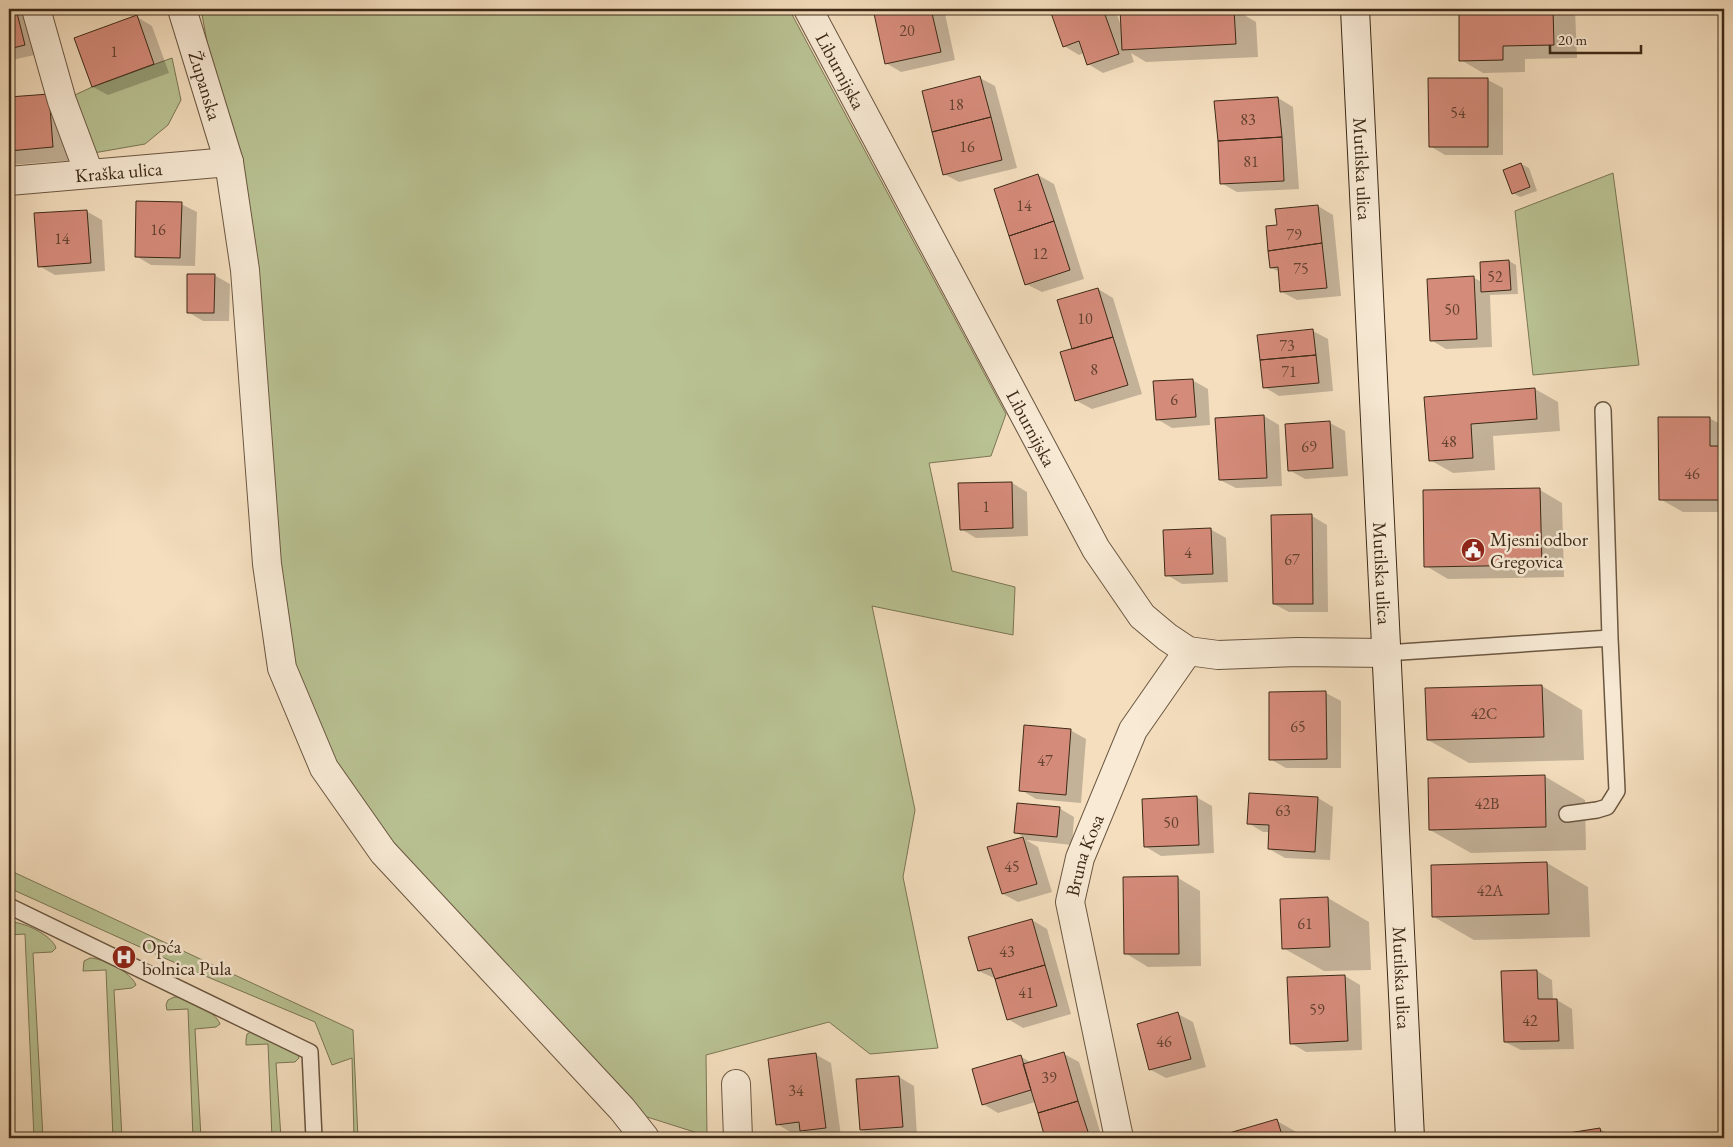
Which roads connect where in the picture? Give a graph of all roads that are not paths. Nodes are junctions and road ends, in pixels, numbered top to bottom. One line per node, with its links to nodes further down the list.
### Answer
1 (36, 9): 6 (street)
2 (182, 9): 5 (street, Županska)
3 (808, 9): 10 (street, Liburnijska)
4 (1355, 9): 11 (street, Mutilska ulica)
5 (229, 162): 6 (street, Kraška ulica); 16 (street, Županska)
6 (89, 173): 7 (street, Kraška ulica)
7 (9, 180)
8 (1603, 410): 9 (lane)
9 (1610, 638): 11 (lane); 12 (lane)
10 (1188, 651): 11 (street, Liburnijska); 18 (street, Bruna Kosa)
11 (1386, 653): 19 (street, Mutilska ulica)
12 (1567, 814)
13 (9, 906): 15 (lane)
14 (736, 1084): 17 (street)
15 (314, 1138)
16 (644, 1138)
17 (738, 1138)
18 (1119, 1138)
19 (1410, 1138)

